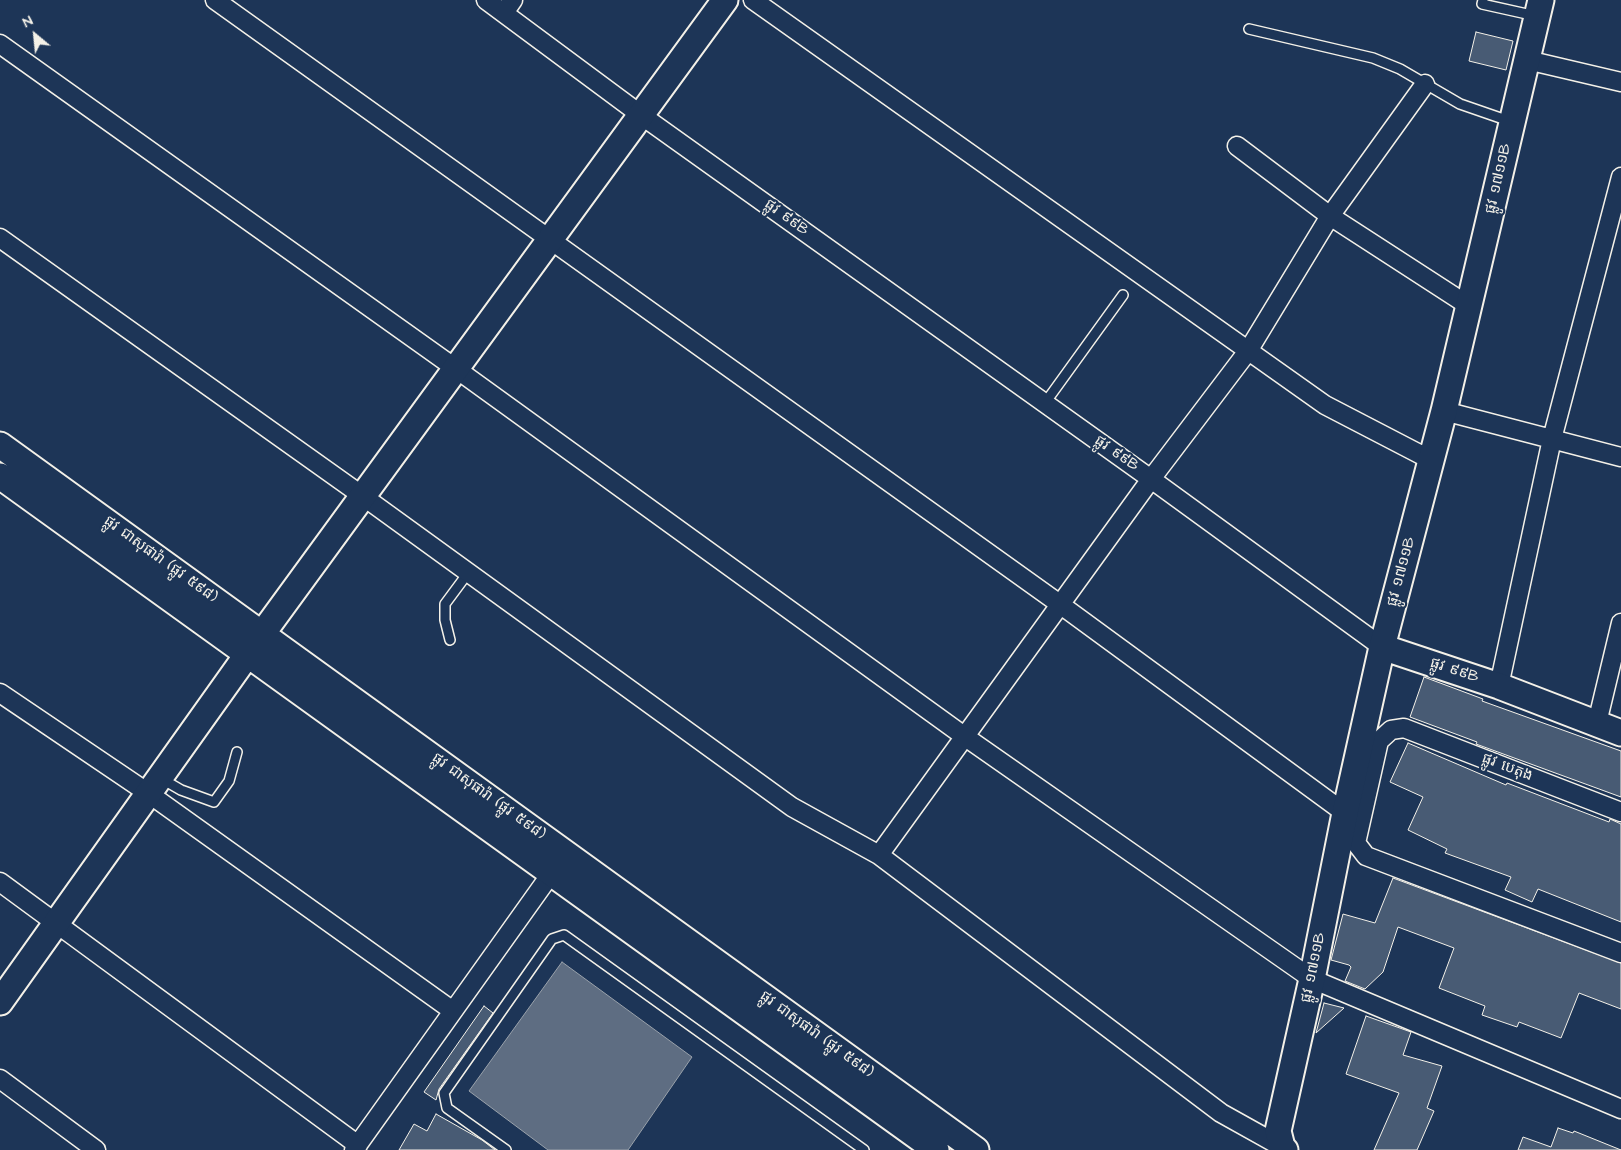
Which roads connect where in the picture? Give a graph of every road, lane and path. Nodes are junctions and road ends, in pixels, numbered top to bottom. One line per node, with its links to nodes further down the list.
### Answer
1 (215, 0): 20 (street)
2 (486, 0): 6 (street, ផ្លូវ ៩៩B)
3 (725, 0): 13 (street)
4 (753, 0): 23 (street)
5 (1483, 0): 7 (lane)
6 (509, 7): 13 (street, ផ្លូវ ៩៩B)
7 (1539, 8): 10 (street, ផ្លូវ ១៧១១B)
8 (1249, 29): 12 (lane)
9 (0, 44): 24 (street)
10 (1527, 60): 11 (street); 14 (street, ផ្លូវ ១៧១១B)
11 (1621, 82)
12 (1425, 84): 14 (lane); 17 (street)
13 (641, 115): 20 (street); 25 (street, ផ្លូវ ៩៩B)
14 (1512, 122): 22 (street, ផ្លូវ ១៧១១B)
15 (1236, 146): 17 (street)
16 (1621, 177): 18 (street)
17 (1330, 216): 22 (street); 23 (street)
18 (1614, 224): 27 (street)
19 (0, 238): 33 (street)
20 (551, 241): 24 (street); 35 (street)
21 (1123, 295): 25 (lane)
22 (1468, 306): 26 (street, ផ្លូវ ១៧១១B)
23 (1248, 351): 30 (street); 32 (street)
24 (455, 368): 33 (street); 45 (street)
25 (1045, 403): 32 (street, ផ្លូវ ៩៩B)
26 (1444, 411): 27 (street); 30 (street, ផ្លូវ ១៧១១B)
27 (1552, 439): 29 (street); 41 (street)
28 (0, 445): 37 (street, ផ្លូវ ជាសុផារ៉ា (ផ្លូវ ៥៩៨))
29 (1621, 457)
30 (1431, 460): 39 (street, ផ្លូវ ១៧១១B)
31 (0, 476): 40 (street, ផ្លូវ ជាសុផារ៉ា (ផ្លូវ ៥៩៨))
32 (1151, 479): 35 (street); 39 (street, ផ្លូវ ៩៩B)
33 (364, 497): 34 (street); 37 (street)
34 (468, 572): 38 (lane); 50 (street)
35 (1061, 605): 45 (street); 49 (street)
36 (1621, 623): 43 (street)
37 (262, 634): 40 (street); 51 (street, ផ្លូវ ជាសុផារ៉ា (ផ្លូវ ៥៩៨))
38 (450, 640)
39 (1382, 648): 41 (street, ផ្លូវ ៩៩B); 49 (street, ផ្លូវ ១៧១១B)
40 (247, 654): 47 (street); 51 (street, ផ្លូវ ជាសុផារ៉ា (ផ្លូវ ៥៩៨))
41 (1499, 686): 43 (street, ផ្លូវ ៩៩B)
42 (3, 698): 47 (street)
43 (1597, 723): 44 (street, ផ្លូវ ៩៩B)
44 (1621, 732)
45 (964, 736): 50 (street); 55 (street)
46 (237, 752): 47 (lane)
47 (154, 785): 53 (street); 57 (street)
48 (1621, 812): 54 (street, ផ្លូវ បេតុង)
49 (1345, 813): 55 (street, ផ្លូវ ១៧១១B)
50 (879, 855): 61 (street)
51 (559, 863): 57 (street); 65 (street, ផ្លូវ ជាសុផារ៉ា (ផ្លូវ ៥៩៨)); 66 (street, ផ្លូវ ជាសុផារ៉ា (ផ្លូវ ៥៩៨))
52 (0, 882): 53 (street)
53 (56, 923): 56 (street); 60 (street)
54 (1621, 953)
55 (1312, 979): 59 (street); 61 (street, ផ្លូវ ១៧១១B)
56 (0, 1002)
57 (454, 1011): 60 (street)
58 (0, 1080): 62 (street)
59 (1621, 1109)
60 (356, 1147)
61 (1284, 1149)
62 (96, 1150)
63 (506, 1150): 64 (lane)
64 (864, 1150)
65 (936, 1150)
66 (976, 1150)

